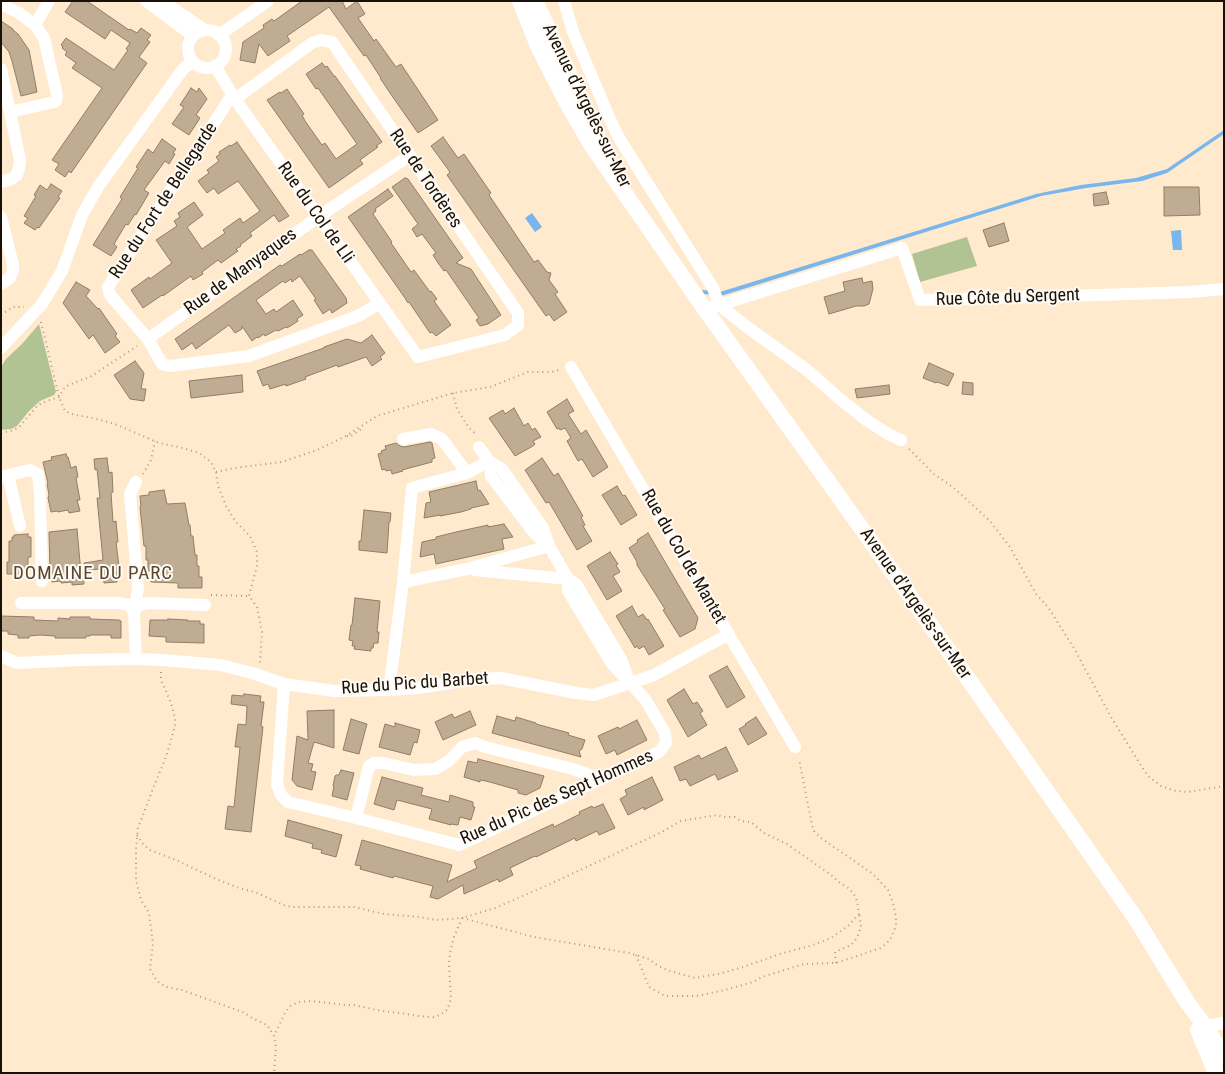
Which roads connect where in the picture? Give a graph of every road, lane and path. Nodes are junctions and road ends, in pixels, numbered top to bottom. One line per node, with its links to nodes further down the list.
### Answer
1 (50, 1): 9 (street)
2 (146, 1): 12 (street)
3 (162, 1): 10 (street)
4 (268, 1): 11 (street)
5 (520, 1): 20 (main road, Avenue d'Argelès-sur-Mer)
6 (535, 1): 20 (main road, Avenue d'Argelès-sur-Mer)
7 (564, 1): 26 (street)
8 (1, 4): 9 (street)
9 (35, 25): 17 (street)
10 (205, 30): 11 (street); 12 (street)
11 (219, 35): 14 (street)
12 (193, 36): 13 (street)
13 (192, 62): 14 (street); 28 (street)
14 (215, 66): 16 (street, Rue du Col de Lli)
15 (1, 69): 17 (street)
16 (233, 97): 18 (street, Rue de Tordères); 22 (street, Rue du Col de Lli); 29 (street, Rue du Fort de Bellegarde)
17 (10, 112): 19 (street)
18 (409, 156): 22 (street, Rue de Manyaques); 31 (street, Rue de Tordères)
19 (1, 182)
20 (637, 210): 26 (main road, Avenue d'Argelès-sur-Mer)
21 (1, 217): 23 (street)
22 (318, 217): 25 (street, Rue du Col de Lli); 29 (street, Rue de Manyaques)
23 (1, 284)
24 (1224, 289): 26 (street, Rue Côte du Sergent)
25 (380, 303): 29 (street, Rue du Fort de Bellegarde); 31 (street, Rue du Col de Lli)
26 (712, 306): 37 (street); 71 (main road, Avenue d'Argelès-sur-Mer)
27 (1, 314): 28 (path)
28 (34, 314): 30 (street); 34 (path)
29 (148, 339): 34 (path)
30 (1, 348)
31 (418, 357)
32 (572, 367): 33 (path); 54 (street, Rue du Col de Mantet)
33 (453, 393): 39 (path); 41 (path)
34 (59, 397): 35 (path); 38 (path)
35 (1, 433)
36 (403, 439): 42 (street)
37 (901, 440): 64 (path)
38 (155, 441): 41 (path); 44 (path)
39 (480, 448): 40 (street)
40 (489, 461): 42 (street); 46 (street)
41 (216, 472): 58 (path)
42 (467, 473): 50 (street)
43 (4, 476): 45 (street); 49 (street)
44 (139, 478): 53 (street)
45 (20, 526)
46 (549, 546): 47 (street); 48 (street)
47 (467, 569): 48 (street); 50 (street)
48 (568, 579): 59 (street)
49 (42, 581)
50 (403, 582): 61 (street)
51 (21, 603): 53 (street)
52 (205, 606): 53 (street)
53 (134, 613): 56 (street)
54 (729, 634): 59 (street, Rue du Pic du Barbet); 62 (street, Rue du Col de Mantet)
55 (1, 656): 56 (street, Rue du Pic du Barbet)
56 (136, 659): 57 (street, Rue du Pic du Barbet)
57 (162, 660): 58 (street, Rue du Pic du Barbet); 66 (path)
58 (257, 674): 60 (street, Rue du Pic du Barbet)
59 (629, 683): 61 (street, Rue du Pic du Barbet); 63 (street, Rue du Pic des Sept Hommes)
60 (284, 684): 61 (street, Rue du Pic du Barbet); 65 (street, Rue du Pic des Sept Hommes)
61 (389, 690)
62 (795, 747): 70 (path)
63 (600, 779): 65 (street, Rue du Pic des Sept Hommes); 65 (street)
64 (1224, 786)
65 (356, 818)
66 (137, 835): 68 (path); 74 (path)
67 (859, 914): 68 (path); 69 (path); 70 (path)
68 (462, 918): 69 (path); 74 (path)
69 (636, 955): 70 (path)
70 (836, 963)
71 (1187, 1002): 73 (main road, Avenue d'Argelès-sur-Mer); 77 (main road, Avenue d'Argelès-sur-Mer)
72 (1224, 1023): 73 (street)
73 (1205, 1026): 75 (main road, Avenue d'Argelès-sur-Mer)
74 (274, 1036): 76 (path)
75 (1224, 1057)
76 (274, 1073)
77 (1216, 1073)

